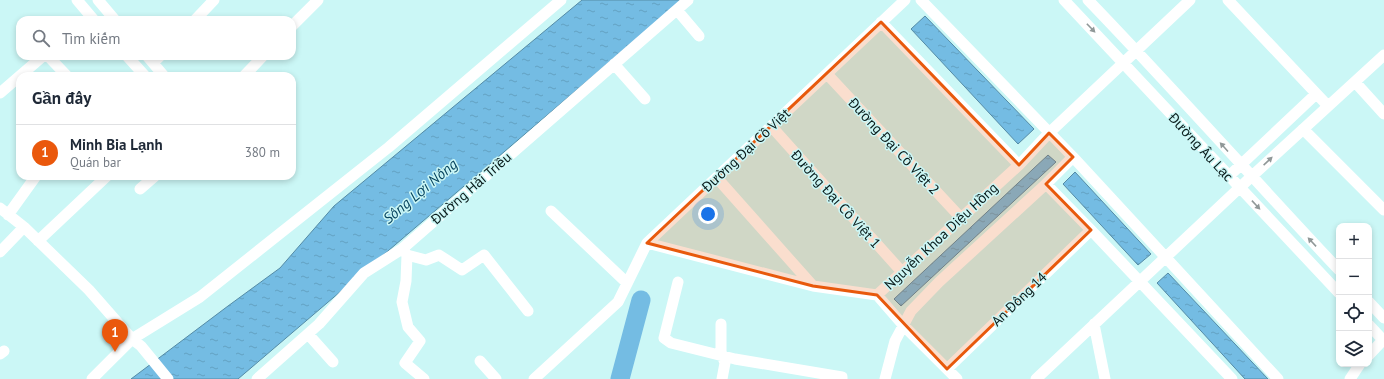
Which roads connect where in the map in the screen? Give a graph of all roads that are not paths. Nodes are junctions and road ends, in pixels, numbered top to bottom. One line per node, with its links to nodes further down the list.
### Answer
1 (77, 0): 14 (street)
2 (214, 0): 16 (street)
3 (318, 0): 17 (street)
4 (561, 0): 85 (street)
5 (688, 0): 13 (street, Đường Hải Triều)
6 (905, 0): 18 (street, Đường Đại Cồ Việt)
7 (921, 0): 44 (street)
8 (1064, 0): 28 (street, Đường Âu Lạc, one-way to 28)
9 (1088, 0): 20 (street, Đường Âu Lạc)
10 (1190, 0): 20 (street, Nguyễn Khoa Diệu Hồng)
11 (1228, 0): 38 (street)
12 (100, 1): 15 (street)
13 (677, 10): 19 (street); 27 (street, Đường Hải Triều)
14 (88, 16)
15 (112, 16)
16 (199, 16)
17 (296, 22)
18 (881, 22): 34 (street, Đường Đại Cồ Việt); 46 (street)
19 (699, 36)
20 (1136, 50): 28 (street, Nguyễn Khoa Diệu Hồng); 47 (street, Đường Âu Lạc, one-way to 20)
21 (1384, 56): 36 (street)
22 (38, 60): 29 (street)
23 (52, 60): 30 (street)
24 (131, 60): 31 (street)
25 (154, 60): 32 (street)
26 (259, 60): 33 (street)
27 (614, 64): 39 (street); 66 (street, Đường Hải Triều)
28 (1124, 64): 44 (street, Nguyễn Khoa Diệu Hồng); 48 (street, Đường Âu Lạc)
29 (24, 72)
30 (63, 72)
31 (141, 72)
32 (162, 72)
33 (248, 72)
34 (827, 74): 42 (street, Đường Đại Cồ Việt); 60 (street, Đường Đại Cồ Việt 2)
35 (16, 79): 37 (street)
36 (1355, 82): 40 (street); 41 (street)
37 (0, 93)
38 (1316, 94): 40 (street); 47 (street)
39 (645, 99)
40 (1328, 106): 43 (street)
41 (1384, 114)
42 (771, 126): 50 (street, Đường Đại Cồ Việt); 69 (street, Đường Đại Cồ Việt 1)
43 (1303, 129): 49 (street, one-way to 43); 57 (street)
44 (1049, 133): 45 (street); 46 (street, Nguyễn Khoa Diệu Hồng)
45 (1073, 157): 54 (street); 67 (street)
46 (1019, 165): 60 (street, Nguyễn Khoa Diệu Hồng)
47 (1241, 166): 48 (street); 49 (street, Đường Âu Lạc)
48 (1229, 176): 55 (street, Đường Âu Lạc)
49 (1251, 177): 55 (street); 68 (street, Đường Âu Lạc, one-way to 49)
50 (716, 178): 64 (street, Đường Đại Cồ Việt); 73 (street)
51 (32, 180): 58 (street)
52 (102, 180): 63 (street)
53 (150, 180): 56 (street)
54 (1046, 184): 62 (street); 81 (street)
55 (1240, 188): 67 (street); 74 (street, Đường Âu Lạc, one-way to 74)
56 (140, 189)
57 (1384, 210)
58 (4, 211): 61 (street)
59 (551, 211): 72 (street)
60 (961, 218): 69 (street, Nguyễn Khoa Diệu Hồng)
61 (24, 227): 63 (street); 65 (street)
62 (1091, 230): 70 (street); 91 (street, An Đông 14)
63 (38, 241): 85 (street)
64 (647, 244): 72 (street, Đường Đại Cồ Việt); 73 (street, Nguyễn Khoa Diệu Hồng)
65 (0, 252)
66 (405, 252): 77 (street); 83 (street, Đường Hải Triều); 95 (street)
67 (1165, 257): 70 (street); 105 (street)
68 (1336, 267)
69 (902, 272): 75 (street, Nguyễn Khoa Diệu Hồng)
70 (1140, 281): 80 (street); 104 (street)
71 (678, 282): 87 (street)
72 (627, 283): 97 (street, Đường Đại Cồ Việt)
73 (813, 286): 75 (street, Nguyễn Khoa Diệu Hồng)
74 (1336, 290)
75 (877, 295): 81 (street)
76 (1372, 305): 78 (street)
77 (528, 311)
78 (1384, 318)
79 (721, 324): 87 (street)
80 (1094, 324): 102 (street); 103 (street)
81 (903, 325): 91 (street); 100 (street)
82 (1372, 328): 84 (street)
83 (308, 334): 89 (street); 94 (street, Đường Hải Triều)
84 (1384, 340): 86 (street)
85 (136, 343): 92 (street); 93 (street)
86 (1372, 352)
87 (722, 357): 98 (street); 99 (street)
88 (480, 361): 96 (street)
89 (333, 362)
90 (1358, 367): 106 (street)
91 (947, 369): 101 (street)
92 (92, 379)
93 (168, 379)
94 (257, 379)
95 (424, 379)
96 (496, 379)
97 (534, 379)
98 (722, 379)
99 (842, 379)
100 (885, 379)
101 (957, 379)
102 (1036, 379)
103 (1105, 379)
104 (1232, 379)
105 (1278, 379)
106 (1350, 379)

